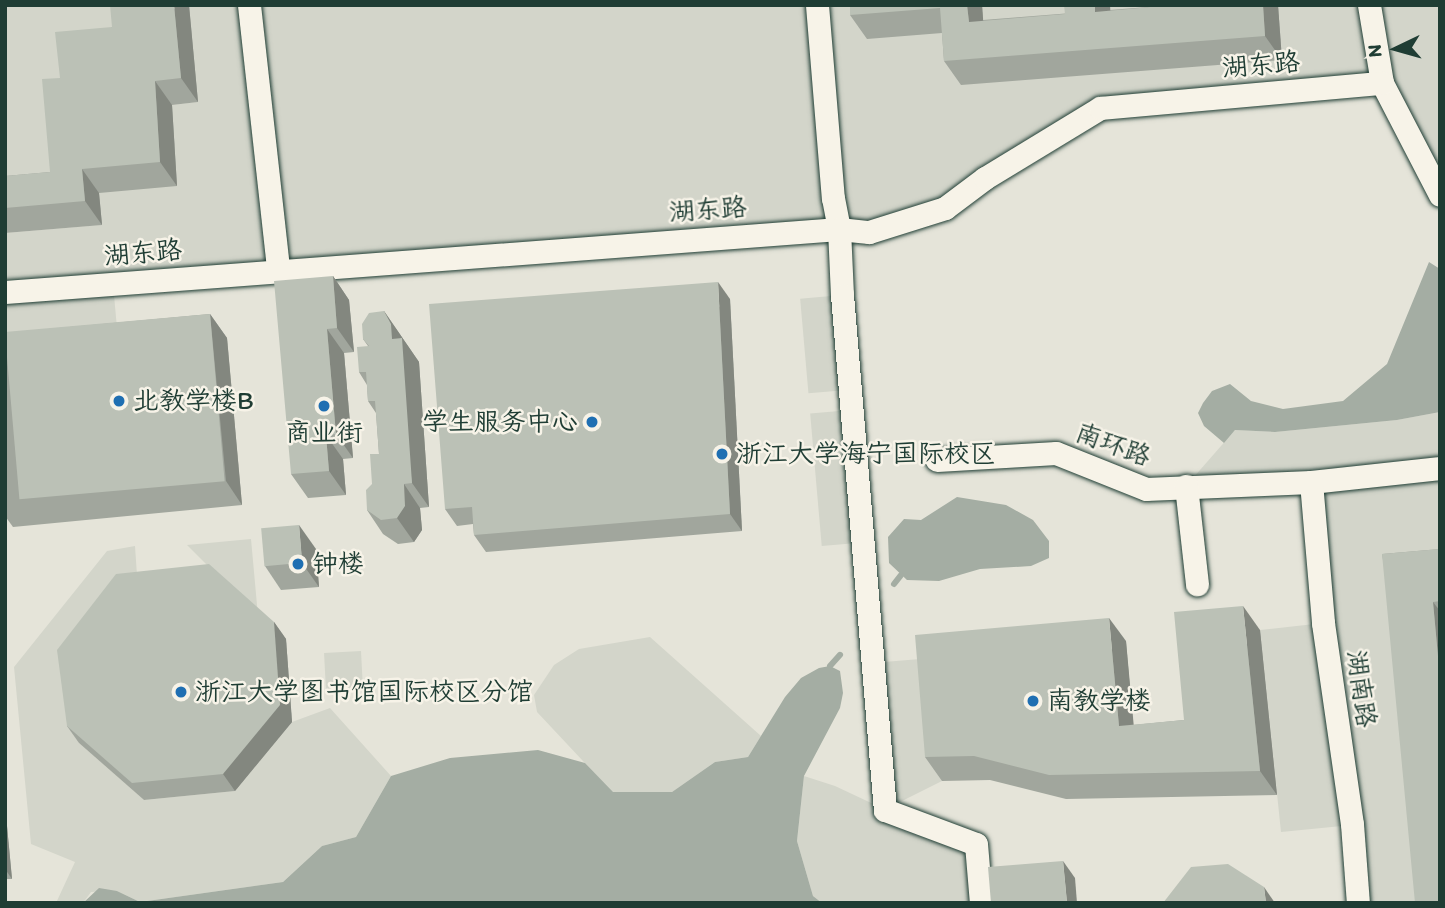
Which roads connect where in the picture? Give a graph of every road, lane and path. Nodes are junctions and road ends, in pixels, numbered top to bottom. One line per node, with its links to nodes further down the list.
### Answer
1 (248, 5): 7 (street)
2 (817, 5): 6 (street)
3 (1369, 5): 4 (street)
4 (1382, 83): 5 (street); 6 (street, 湖东路)
5 (1440, 195)
6 (839, 229): 7 (street, 湖东路); 14 (street)
7 (278, 269): 8 (street, 湖东路)
8 (5, 292)
9 (937, 460): 12 (street, 南环路)
10 (1440, 468): 11 (street, 南环路)
11 (1311, 482): 12 (street, 南环路); 15 (street, 湖南路)
12 (1186, 486): 13 (street)
13 (1197, 584)
14 (981, 903)
15 (1358, 903)

